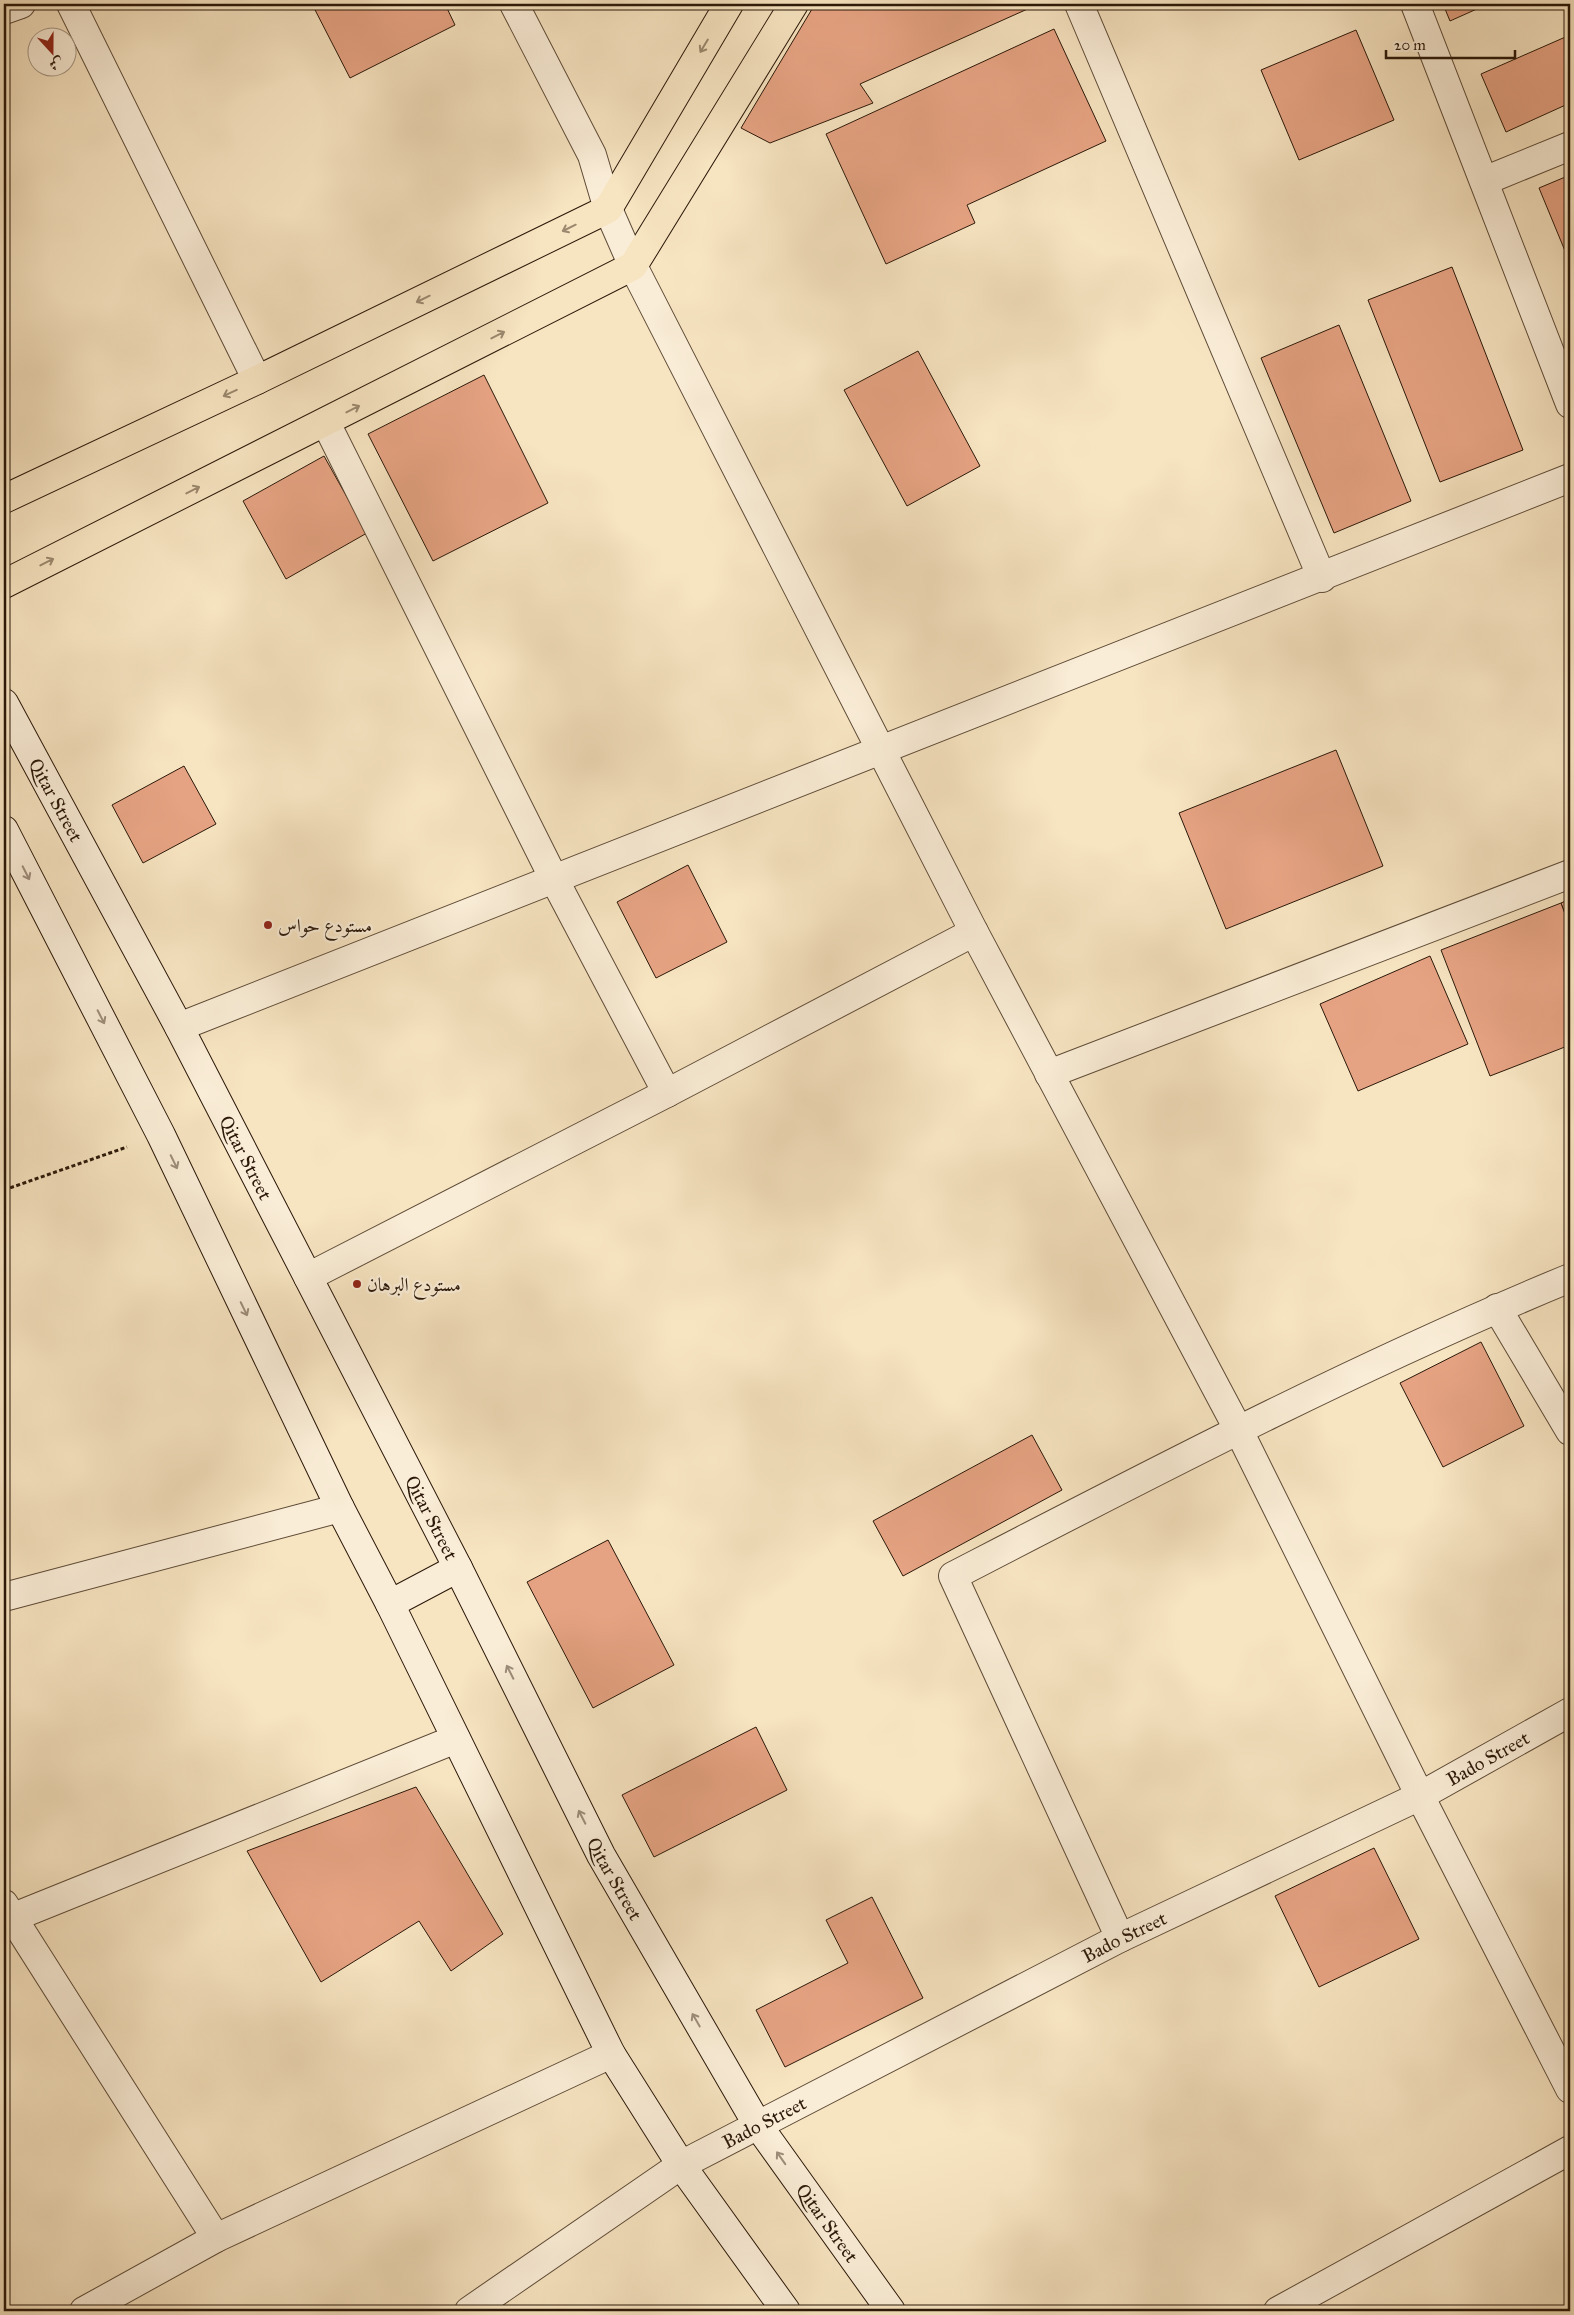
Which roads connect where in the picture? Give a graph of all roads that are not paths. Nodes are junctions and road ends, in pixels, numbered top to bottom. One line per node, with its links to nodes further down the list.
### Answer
1 (21, 4): 8 (street)
2 (71, 4): 13 (street)
3 (514, 4): 11 (street)
4 (729, 4): 11 (main road, one-way to 11)
5 (794, 4): 12 (main road)
6 (1079, 4): 18 (street)
7 (1415, 4): 10 (street)
8 (4, 10)
9 (1570, 146): 10 (street)
10 (1484, 181): 14 (street)
11 (608, 209): 12 (street); 13 (main road, one-way to 13)
12 (633, 266): 15 (main road, one-way to 12); 21 (street)
13 (256, 380): 17 (main road, one-way to 17)
14 (1570, 404)
15 (326, 423): 19 (main road, one-way to 15); 24 (street)
16 (1570, 478): 18 (street)
17 (4, 499)
18 (1322, 578): 21 (street)
19 (4, 584)
20 (4, 704): 26 (street, Qitar Street)
21 (880, 749): 24 (street); 25 (street)
22 (4, 830): 34 (street, one-way to 34)
23 (1570, 874): 27 (street)
24 (554, 879): 26 (street); 28 (street)
25 (974, 932): 27 (street); 28 (street)
26 (179, 1027): 29 (street, Qitar Street)
27 (1049, 1074): 32 (street)
28 (666, 1093): 29 (street)
29 (308, 1277): 35 (street, Qitar Street)
30 (1570, 1278): 31 (street)
31 (1497, 1308): 32 (street); 33 (street)
32 (1238, 1429): 40 (street); 42 (street)
33 (1570, 1431)
34 (340, 1508): 36 (street); 37 (street)
35 (458, 1568): 37 (street); 45 (street, Qitar Street, one-way to 35)
36 (4, 1596)
37 (390, 1604): 39 (street)
38 (1570, 1712): 40 (street, Bado Street)
39 (456, 1739): 41 (street); 43 (street)
40 (1420, 1796): 42 (street, Bado Street); 44 (street)
41 (9, 1911): 48 (street)
42 (1120, 1938): 45 (street, Bado Street)
43 (611, 2054): 47 (street); 48 (street)
44 (1570, 2089)
45 (757, 2124): 47 (street, Bado Street); 52 (street, Qitar Street, one-way to 45)
46 (1570, 2150): 53 (street)
47 (681, 2165): 50 (street, Bado Street); 51 (street)
48 (216, 2238): 49 (street)
49 (84, 2311)
50 (469, 2311)
51 (786, 2311)
52 (891, 2311)
53 (1278, 2311)

